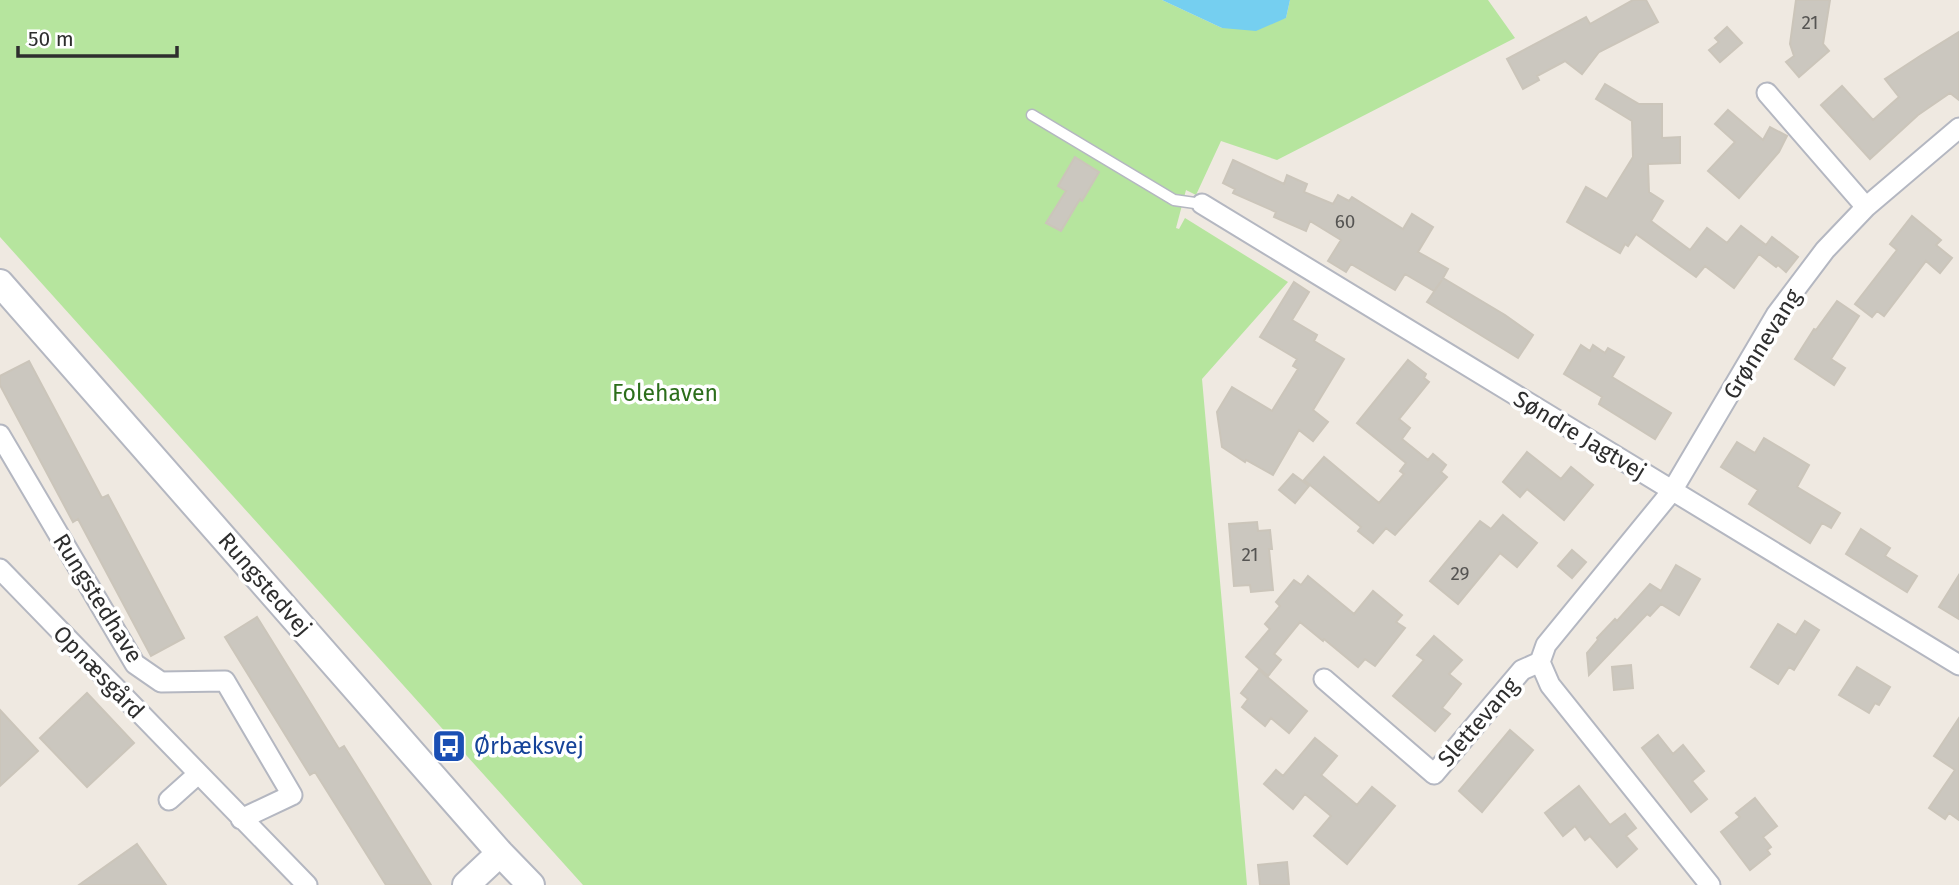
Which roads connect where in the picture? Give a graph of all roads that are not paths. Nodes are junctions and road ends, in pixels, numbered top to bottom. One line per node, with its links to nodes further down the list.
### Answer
1 (1767, 93): 5 (street)
2 (1032, 115): 4 (lane)
3 (1959, 128): 5 (street, Grønnevang)
4 (1202, 204): 8 (street, Søndre Jagtvej)
5 (1866, 207): 8 (street, Grønnevang)
6 (0, 283): 16 (main road, Rungstedvej)
7 (0, 435): 15 (street, Rungstedhave)
8 (1672, 491): 10 (street, Slettevang); 11 (street, Søndre Jagtvej)
9 (0, 569): 13 (street, Opnæsgård)
10 (1540, 662): 12 (street, Slettevang); 20 (street, Slettevang)
11 (1959, 665)
12 (1324, 678)
13 (198, 774): 14 (street); 15 (street, Opnæsgård)
14 (169, 800)
15 (242, 819): 17 (street, Opnæsgård)
16 (500, 853): 18 (main road); 19 (main road, Rungstedvej)
17 (307, 885)
18 (466, 885)
19 (531, 885)
20 (1710, 885)

